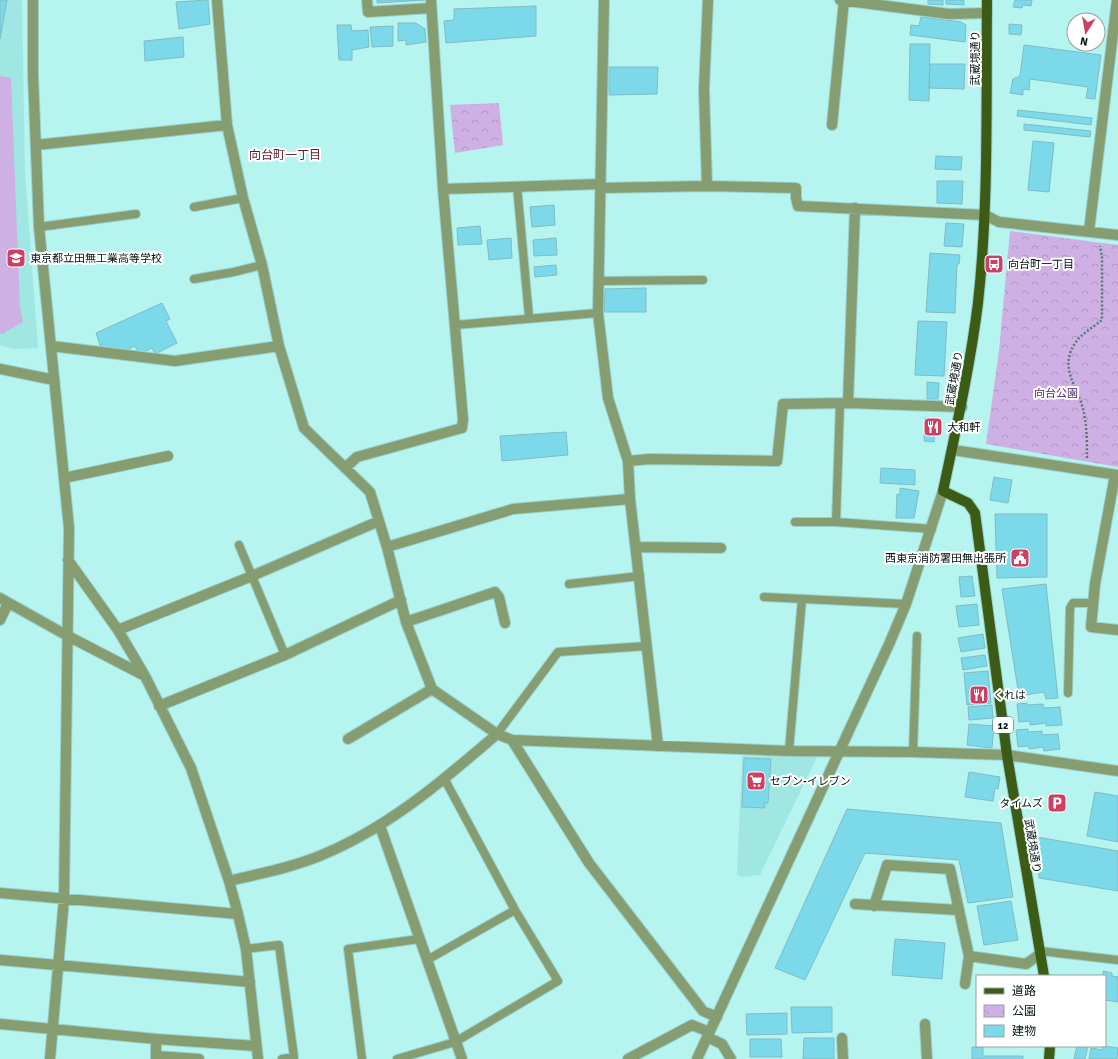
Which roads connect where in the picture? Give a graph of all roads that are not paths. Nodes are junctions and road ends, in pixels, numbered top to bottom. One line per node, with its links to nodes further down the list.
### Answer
1 (33, 0): 14 (street)
2 (217, 0): 13 (street)
3 (367, 0): 10 (street)
4 (604, 0): 16 (street)
5 (708, 0): 17 (street)
6 (840, 0): 7 (street)
7 (844, 0): 11 (street); 12 (street)
8 (988, 0): 11 (main road, 武蔵境通り)
9 (1117, 0): 25 (street)
10 (431, 4): 18 (street)
11 (987, 13): 23 (main road, 武蔵境通り)
12 (832, 124)
13 (227, 125): 14 (street); 19 (street)
14 (36, 145): 24 (street)
15 (518, 186): 16 (street); 18 (street); 32 (lane)
16 (600, 186): 17 (street); 30 (street)
17 (707, 186): 21 (street)
18 (444, 189): 33 (street)
19 (243, 198): 20 (lane); 27 (street)
20 (194, 207)
21 (855, 208): 23 (street); 38 (street)
22 (136, 214): 24 (lane)
23 (985, 215): 25 (street); 39 (main road, 武蔵境通り)
24 (39, 227): 34 (street)
25 (1093, 232): 26 (street)
26 (1118, 235)
27 (262, 265): 28 (lane); 35 (street)
28 (194, 279)
29 (703, 280): 30 (lane)
30 (599, 281): 31 (street)
31 (598, 313): 32 (lane); 42 (street)
32 (529, 317): 33 (lane)
33 (455, 325): 43 (street)
34 (51, 346): 35 (street); 37 (street)
35 (279, 346): 43 (street)
36 (0, 369): 37 (street)
37 (54, 380): 45 (street)
38 (844, 403): 39 (street); 42 (street); 50 (lane)
39 (962, 407): 40 (main road, 武蔵境通り)
40 (953, 450): 44 (street); 46 (main road, 武蔵境通り)
41 (168, 456): 45 (street)
42 (628, 461): 47 (street)
43 (344, 468): 48 (street)
44 (1117, 475): 64 (street)
45 (64, 478): 56 (street)
46 (943, 491): 51 (street); 86 (main road, 武蔵境通り / 12)
47 (630, 500): 53 (street); 54 (street)
48 (378, 521): 53 (street); 57 (street)
49 (795, 522): 50 (lane)
50 (836, 522): 51 (lane)
51 (932, 529): 65 (street)
52 (239, 545): 57 (lane)
53 (387, 547): 63 (street)
54 (637, 547): 55 (street); 58 (street)
55 (721, 548)
56 (68, 560): 69 (street); 71 (street)
57 (252, 576): 69 (street); 74 (lane)
58 (640, 576): 59 (lane); 73 (street)
59 (569, 584)
60 (764, 597): 61 (lane)
61 (802, 599): 65 (lane); 83 (lane)
62 (4, 600): 66 (street); 71 (street)
63 (401, 600): 67 (street); 74 (street)
64 (1093, 603): 70 (street); 77 (lane)
65 (906, 604): 84 (street)
66 (0, 620)
67 (406, 622): 68 (street); 76 (street)
68 (505, 623)
69 (118, 630): 75 (street)
70 (1118, 630)
71 (66, 635): 75 (street); 92 (street)
72 (917, 636): 85 (lane)
73 (647, 646): 79 (lane); 82 (street)
74 (285, 655): 78 (street)
75 (145, 676): 78 (street)
76 (432, 690): 79 (street); 80 (street)
77 (1068, 693)
78 (159, 706): 90 (street)
79 (497, 734): 81 (street); 88 (street)
80 (348, 739)
81 (512, 740): 82 (street); 109 (street)
82 (658, 746): 83 (street)
83 (789, 752): 84 (street)
84 (840, 752): 85 (street); 109 (street)
85 (913, 752): 86 (street)
86 (1007, 755): 87 (street); 100 (main road, 武蔵境通り / 12)
87 (1118, 771)
88 (445, 780): 89 (street); 95 (lane)
89 (380, 826): 90 (street); 98 (street)
90 (229, 882): 97 (street)
91 (0, 893): 92 (street)
92 (64, 899): 97 (street); 105 (street)
93 (854, 904): 94 (street)
94 (874, 906): 96 (street); 96 (street)
95 (515, 910): 103 (lane); 116 (lane)
96 (959, 910): 101 (street)
97 (238, 914): 99 (street)
98 (419, 939): 103 (street); 124 (lane)
99 (246, 949): 107 (street); 123 (lane)
100 (1040, 953): 101 (street); 104 (lane); 106 (main road, 武蔵境通り / 12)
101 (969, 956): 108 (street)
102 (0, 960): 105 (street)
103 (427, 960): 116 (street)
104 (1118, 960)
105 (58, 966): 107 (street); 112 (street)
106 (1044, 975)
107 (250, 982): 117 (street)
108 (965, 984)
109 (717, 1017): 113 (street)
110 (0, 1024): 112 (street)
111 (925, 1024): 131 (street)
112 (52, 1029): 115 (street); 120 (street)
113 (708, 1035): 127 (street); 128 (street); 129 (street)
114 (842, 1038): 130 (street)
115 (156, 1039): 117 (street); 119 (street)
116 (455, 1042): 125 (lane); 126 (street)
117 (256, 1046): 122 (street)
118 (1050, 1047): 132 (main road)
119 (156, 1057): 121 (street)
120 (50, 1059)
121 (199, 1059)
122 (258, 1059)
123 (282, 1059)
124 (362, 1059)
125 (397, 1059)
126 (462, 1059)
127 (628, 1059)
128 (697, 1059)
129 (731, 1059)
130 (843, 1059)
131 (927, 1059)
132 (1049, 1059)

